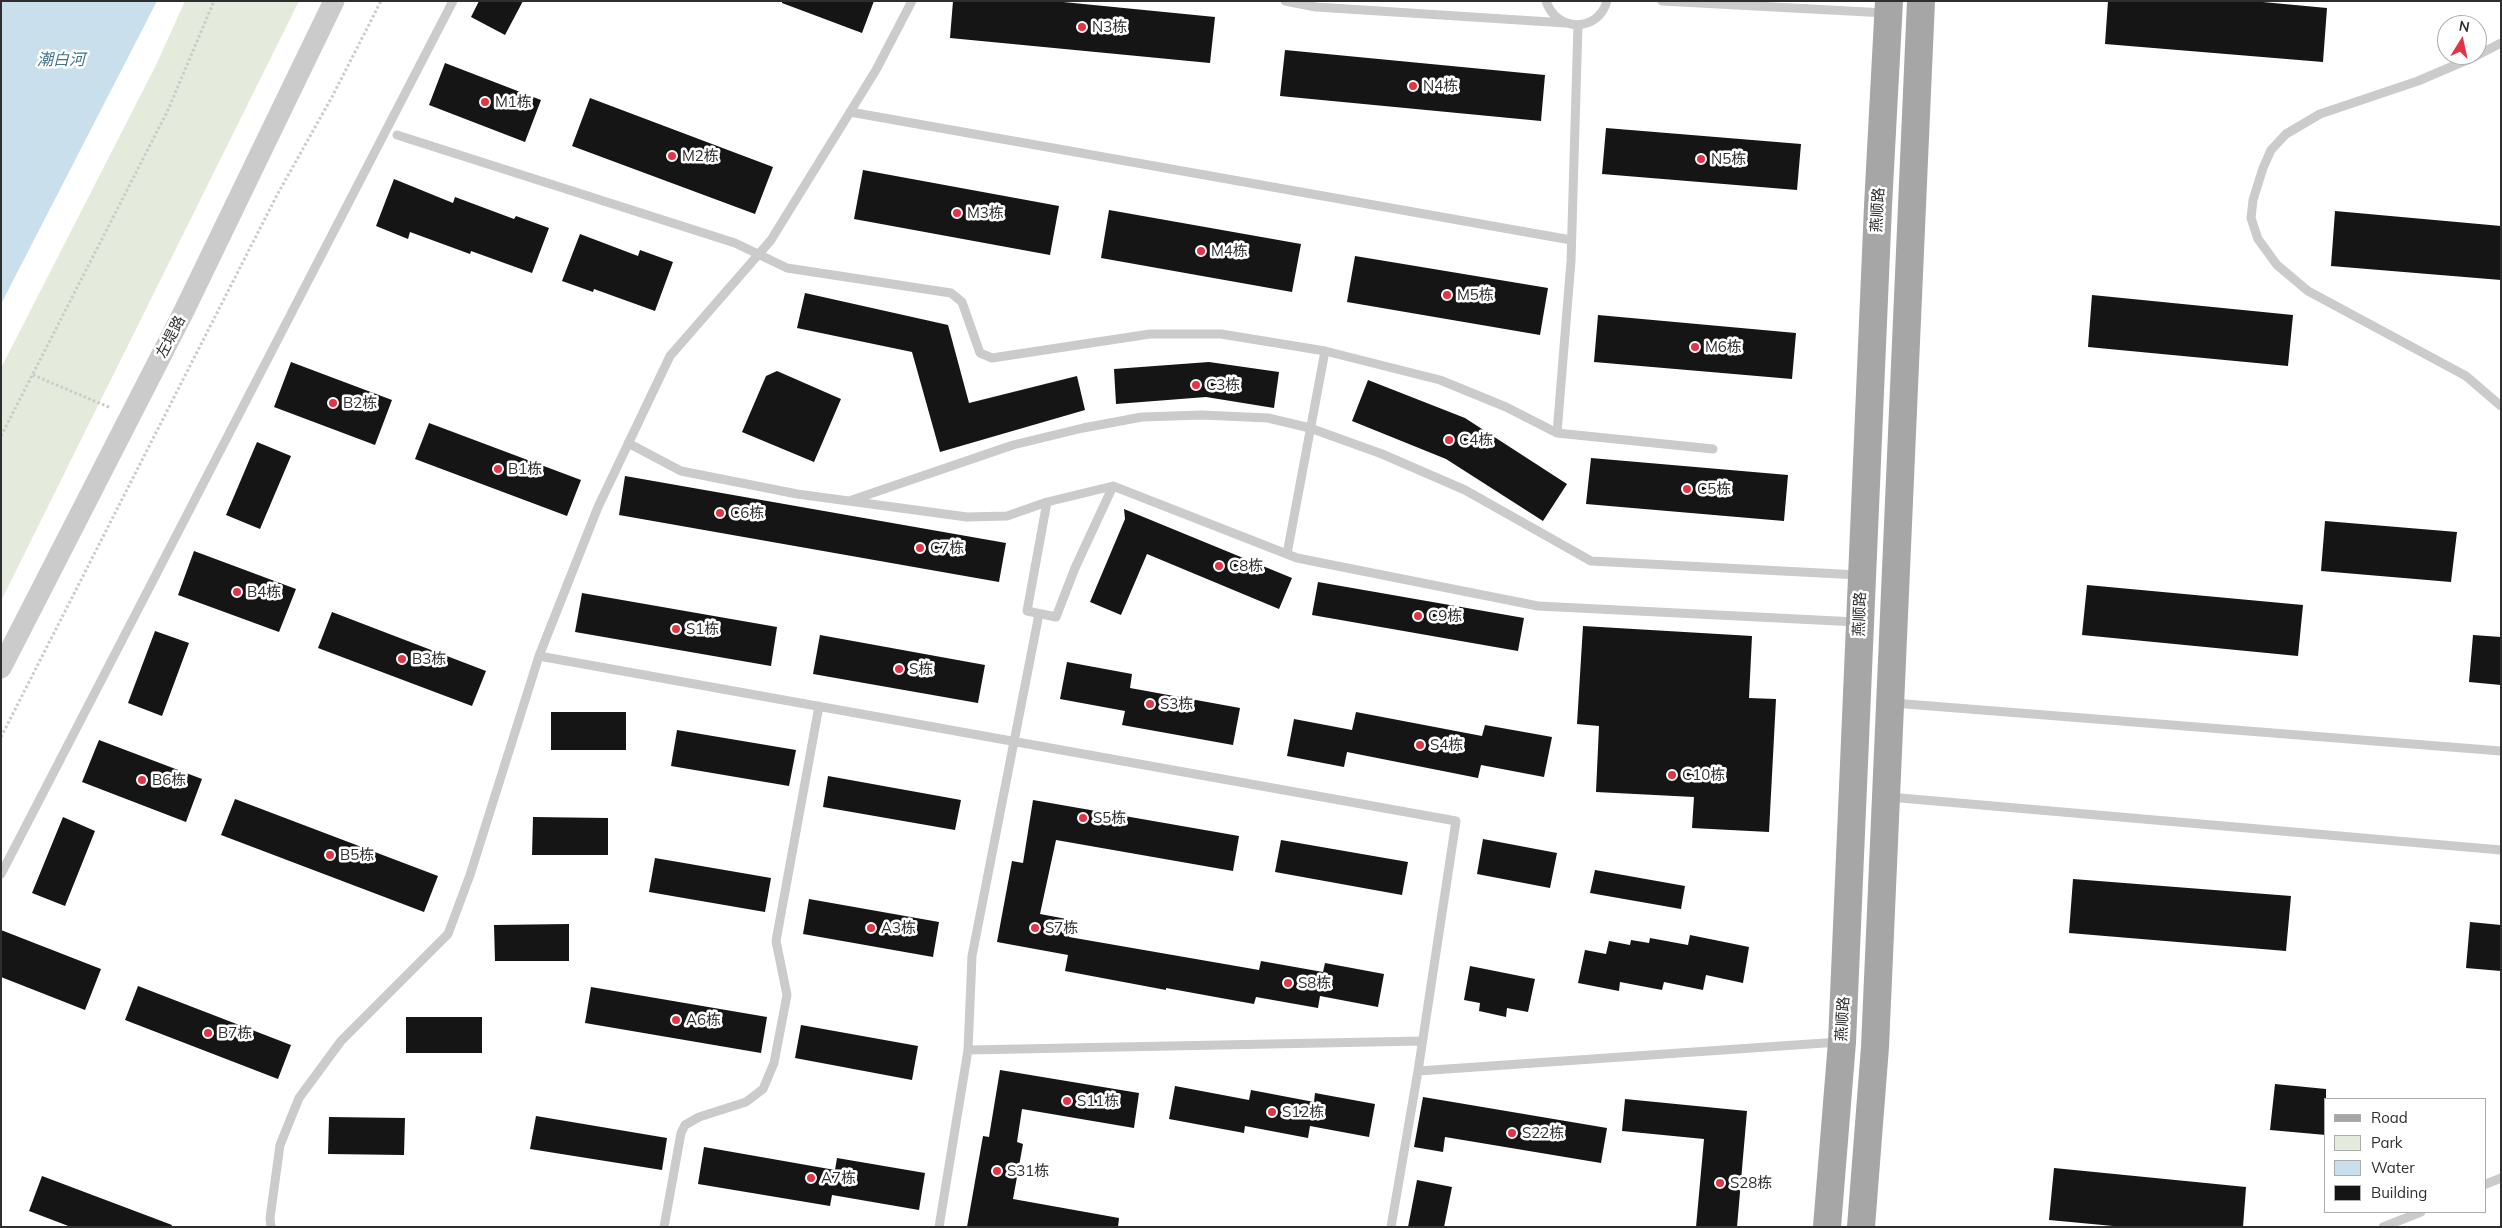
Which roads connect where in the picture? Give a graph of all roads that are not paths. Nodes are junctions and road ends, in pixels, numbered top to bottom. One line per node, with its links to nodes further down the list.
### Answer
1 (334, 1): 31 (street, 左堤路)
2 (453, 1): 38 (lane)
3 (912, 1): 13 (lane)
4 (1285, 1): 10 (lane)
5 (1546, 1): 10 (lane)
6 (1607, 1): 11 (lane)
7 (1662, 1): 9 (lane)
8 (1920, 1): 32 (main road)
9 (1889, 7): 27 (main road, 燕顺路)
10 (1566, 23): 11 (lane)
11 (1578, 25): 15 (lane)
12 (2501, 42): 18 (lane)
13 (850, 112): 15 (lane); 16 (lane)
14 (397, 135): 16 (lane)
15 (1571, 240): 20 (lane)
16 (758, 255): 17 (lane); 21 (lane)
17 (1325, 351): 19 (lane); 20 (lane)
18 (2501, 406)
19 (1310, 428): 24 (lane); 26 (lane); 27 (lane)
20 (1557, 433): 22 (lane)
21 (628, 443): 24 (lane); 30 (lane)
22 (1713, 449)
23 (1113, 486): 25 (lane); 26 (lane); 28 (lane)
24 (849, 501): 25 (lane)
25 (1047, 502): 28 (lane)
26 (1287, 554): 29 (lane)
27 (1862, 575): 29 (main road, 燕顺路)
28 (1038, 614): 34 (lane)
29 (1860, 622): 40 (main road, 燕顺路)
30 (539, 656): 33 (lane); 46 (lane)
31 (1, 668)
32 (1890, 703): 35 (lane); 36 (main road)
33 (819, 706): 34 (lane); 47 (lane)
34 (1015, 742): 39 (lane); 41 (lane)
35 (2501, 751)
36 (1886, 797): 37 (lane); 51 (main road)
37 (2501, 850)
38 (1, 874)
39 (1422, 1041): 41 (lane); 42 (lane)
40 (1842, 1042): 42 (lane); 50 (main road, 燕顺路)
41 (968, 1050): 48 (lane)
42 (1418, 1071): 49 (lane)
43 (2501, 1178): 44 (lane)
44 (2487, 1184)
45 (2418, 1213): 52 (lane)
46 (271, 1227)
47 (664, 1227)
48 (939, 1227)
49 (1391, 1227)
50 (1827, 1227)
51 (1861, 1227)
52 (2383, 1227)

